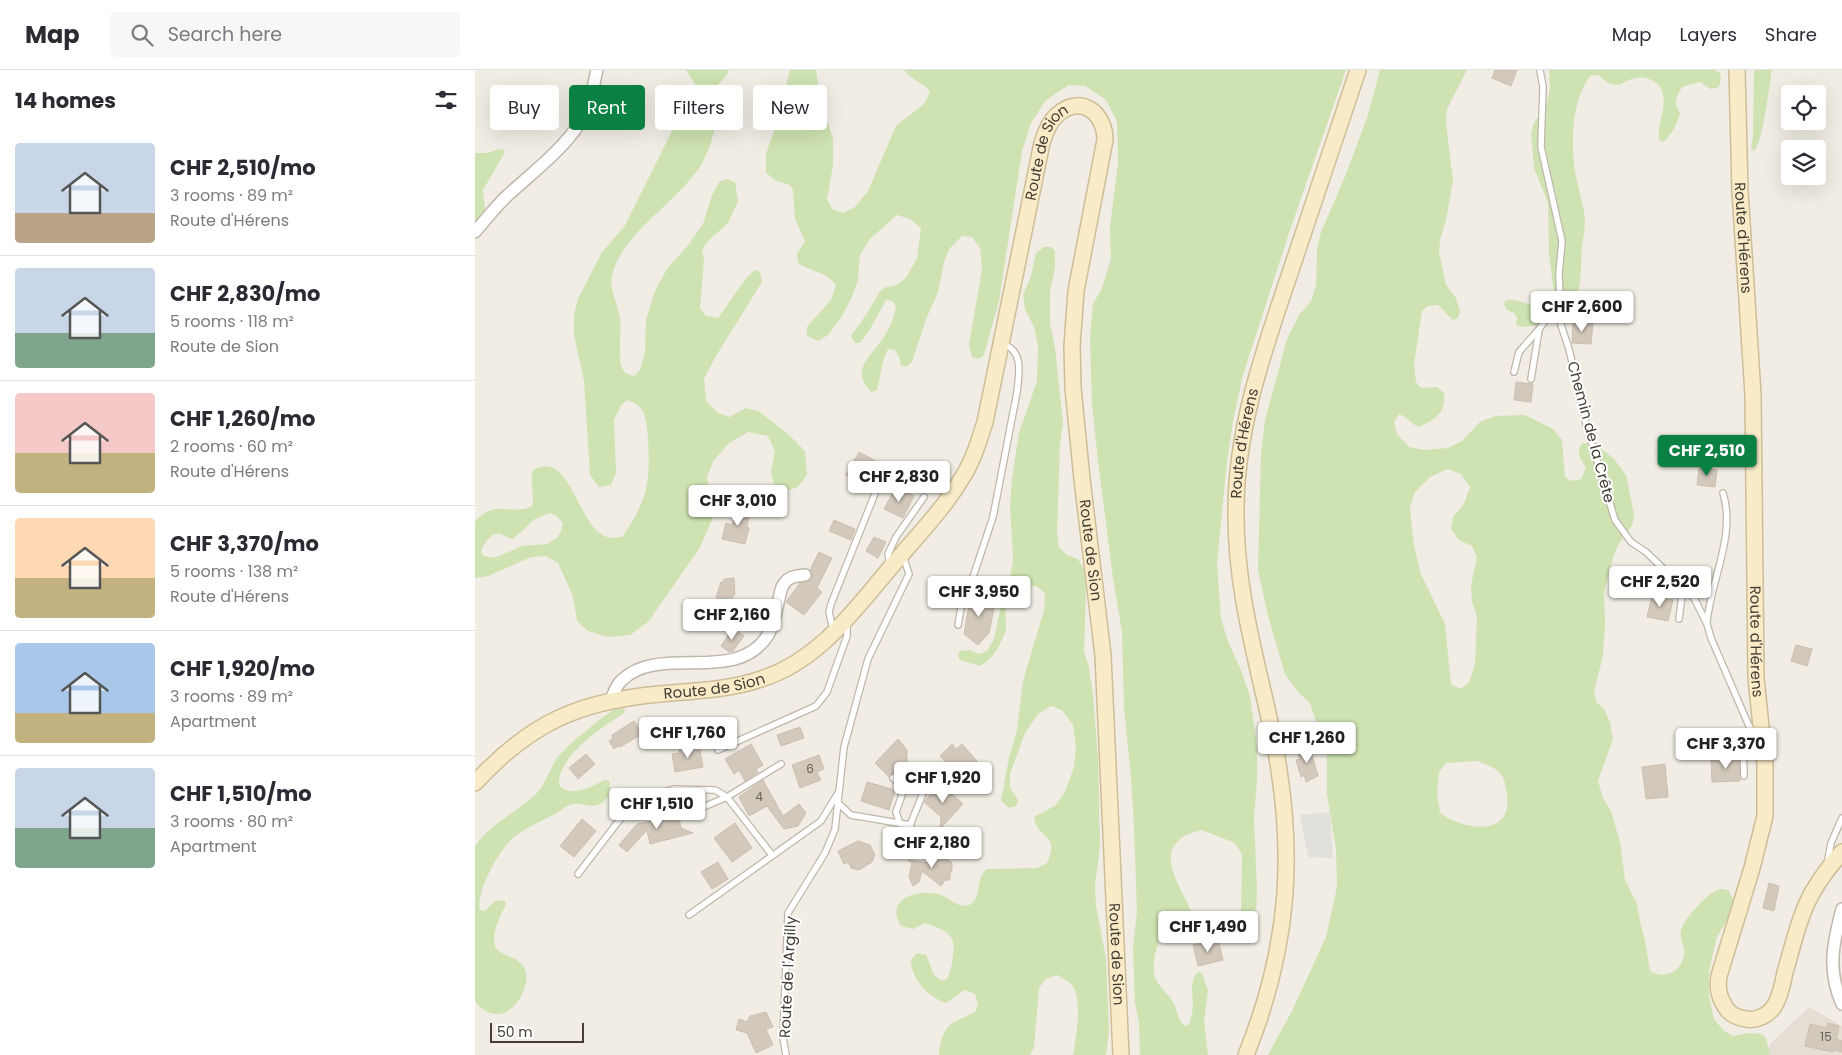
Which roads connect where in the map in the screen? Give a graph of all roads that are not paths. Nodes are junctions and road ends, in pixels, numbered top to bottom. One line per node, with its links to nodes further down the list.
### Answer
1 (597, 70): 5 (street)
2 (1357, 70): 49 (main road, Route d'Hérens)
3 (1541, 70): 6 (lane, Chemin de la Crête)
4 (1737, 70): 25 (main road, Route d'Hérens)
5 (475, 232)
6 (1560, 300): 7 (lane); 17 (lane, Chemin de la Crête)
7 (1539, 328): 9 (lane); 10 (lane)
8 (1001, 343): 14 (main road, Route de Sion); 21 (lane); 48 (main road, Route de Sion)
9 (1514, 372)
10 (1531, 379)
11 (880, 481): 22 (lane)
12 (1723, 493): 20 (lane)
13 (924, 497): 15 (lane)
14 (903, 554): 15 (main road, Route de Sion); 32 (lane, Route de l'Argilly)
15 (891, 567): 18 (main road, Route de Sion)
16 (805, 575): 23 (street)
17 (1683, 588): 19 (lane); 20 (lane, Chemin de la Crête)
18 (847, 619): 22 (main road, Route de Sion); 26 (lane)
19 (1679, 619)
20 (1707, 624): 24 (lane, Chemin de la Crête)
21 (958, 625)
22 (834, 632): 23 (main road, Route de Sion)
23 (611, 700): 31 (main road, Route de Sion)
24 (1752, 731): 25 (lane, Chemin de la Crête); 29 (lane)
25 (1763, 748): 42 (main road, Route d'Hérens)
26 (718, 750)
27 (781, 764): 33 (lane)
28 (933, 769): 38 (lane)
29 (1744, 776)
30 (893, 778): 37 (lane)
31 (475, 783)
32 (839, 791): 34 (lane, Route de l'Argilly); 40 (lane, Route de l'Argilly)
33 (727, 797): 35 (lane); 40 (lane); 43 (lane)
34 (838, 802): 37 (lane); 47 (lane, Route de l'Argilly)
35 (689, 813)
36 (1842, 818): 42 (lane)
37 (899, 824): 38 (lane)
38 (910, 826): 39 (lane)
39 (921, 852)
40 (772, 856): 45 (lane, Route de l'Argilly)
41 (1841, 856): 42 (main road, Route d'Hérens)
42 (1827, 870)
43 (578, 874)
44 (1842, 909): 46 (street)
45 (689, 915)
46 (1842, 1004)
47 (786, 1055)
48 (1121, 1055)
49 (1246, 1055)

